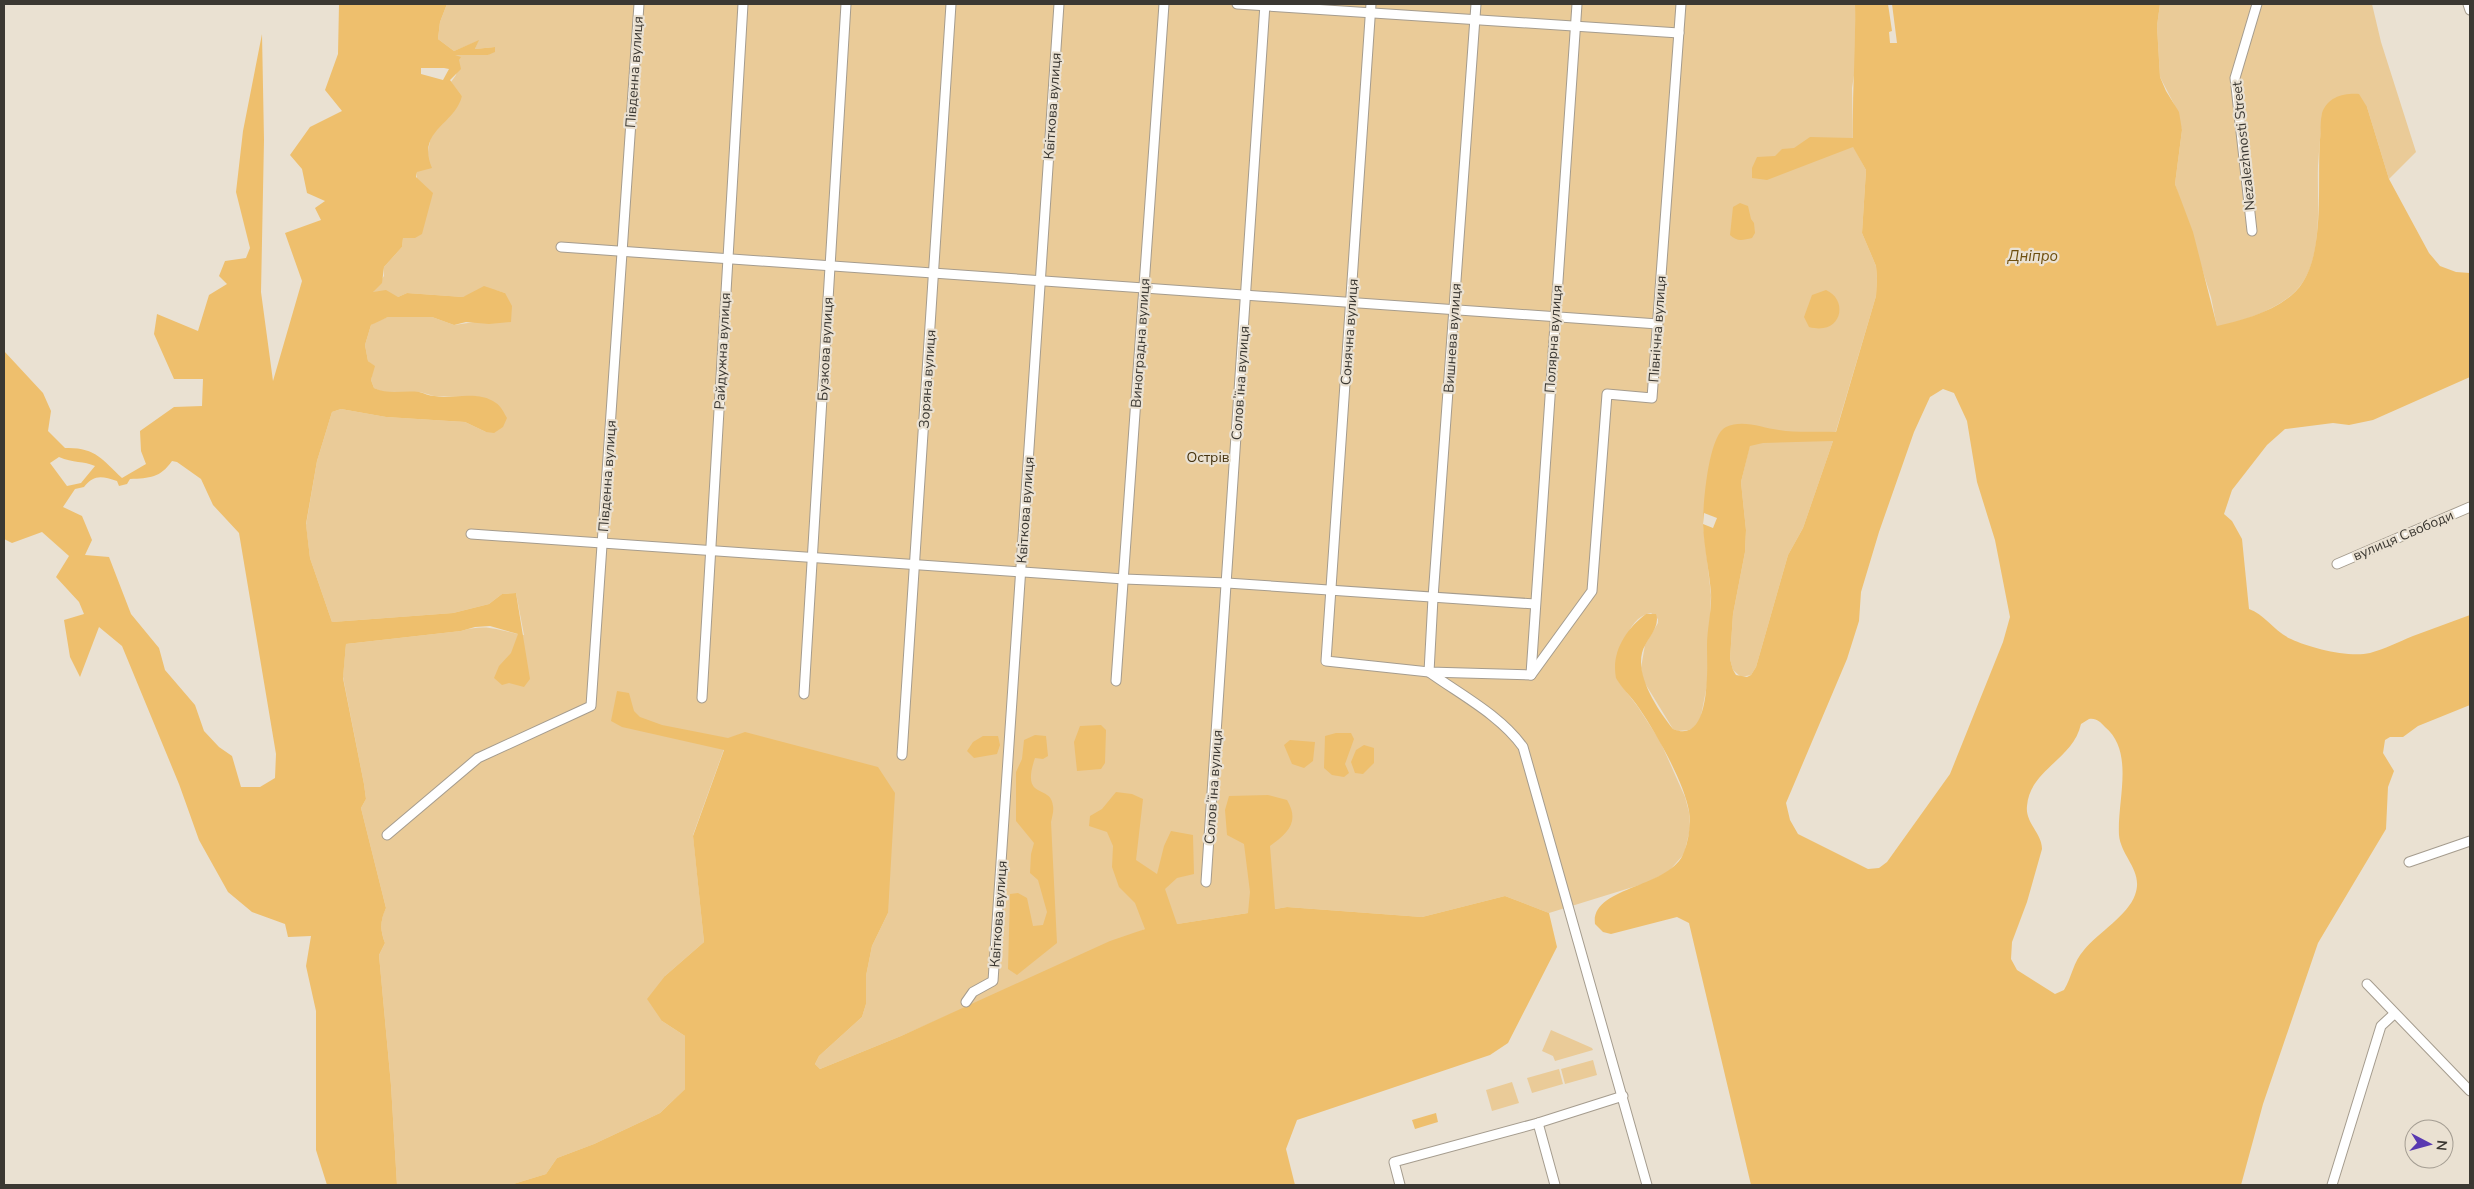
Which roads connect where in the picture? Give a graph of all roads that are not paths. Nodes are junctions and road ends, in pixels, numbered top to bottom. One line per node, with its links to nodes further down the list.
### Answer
1 (639, 4): 21 (street, Південна вулиця)
2 (743, 4): 22 (street, Райдужна вулиця)
3 (846, 4): 23 (street, Бузкова вулиця)
4 (951, 4): 24 (street, Зоряна вулиця)
5 (1059, 4): 25 (street, Квіткова вулиця)
6 (1164, 4): 26 (street, Виноградна вулиця)
7 (1237, 4): 13 (street)
8 (1476, 4): 16 (street, Вишнева вулиця)
9 (1578, 4): 17 (street, Полярна вулиця)
10 (1682, 4): 18 (street, Північна вулиця)
11 (2257, 4): 19 (street, Nezalezhnosti Street)
12 (2468, 4): 15 (street)
13 (1265, 5): 14 (street); 27 (street, Соловʼїна вулиця)
14 (1371, 8): 16 (street); 28 (street, Сонячна вулиця)
15 (2470, 10)
16 (1475, 20): 17 (street); 29 (street, Вишнева вулиця)
17 (1576, 26): 18 (street); 30 (street, Полярна вулиця)
18 (1679, 33): 31 (street, Північна вулиця)
19 (2252, 231)
20 (561, 247): 21 (street)
21 (622, 251): 22 (street); 34 (street, Південна вулиця)
22 (728, 259): 23 (street); 35 (street, Райдужна вулиця)
23 (830, 266): 24 (street); 36 (street, Бузкова вулиця)
24 (934, 273): 25 (street); 37 (street, Зоряна вулиця)
25 (1040, 281): 26 (street); 39 (street, Квіткова вулиця)
26 (1144, 288): 27 (street); 40 (street, Виноградна вулиця)
27 (1246, 295): 28 (street); 41 (street, Соловʼїна вулиця)
28 (1351, 302): 29 (street); 42 (street, Сонячна вулиця)
29 (1454, 310): 30 (street); 43 (street, Вишнева вулиця)
30 (1554, 317): 31 (street); 44 (street, Полярна вулиця)
31 (1658, 324): 46 (street, Північна вулиця)
32 (2470, 507): 38 (street, вулиця Свободи)
33 (471, 534): 34 (street)
34 (602, 543): 35 (street); 51 (street, Південна вулиця)
35 (710, 550): 36 (street); 49 (street, Райдужна вулиця)
36 (812, 558): 37 (street); 48 (street, Бузкова вулиця)
37 (914, 564): 39 (street); 50 (street, Зоряна вулиця)
38 (2337, 564)
39 (1021, 572): 40 (street); 56 (street, Квіткова вулиця)
40 (1124, 579): 41 (street); 47 (street, Виноградна вулиця)
41 (1227, 583): 42 (street); 54 (street, Соловʼїна вулиця)
42 (1330, 591): 43 (street); 45 (street, Сонячна вулиця)
43 (1433, 598): 44 (street); 45 (street, Вишнева вулиця)
44 (1535, 604): 46 (street, Полярна вулиця)
45 (1429, 672): 46 (street); 59 (street)
46 (1531, 675)
47 (1116, 681)
48 (804, 694)
49 (702, 698)
50 (902, 755)
51 (387, 834)
52 (2470, 841): 53 (street)
53 (2409, 862)
54 (1206, 882)
55 (2367, 984): 57 (street)
56 (966, 1002)
57 (2394, 1014): 58 (street); 64 (street)
58 (2470, 1091)
59 (1622, 1096): 60 (street); 63 (street)
60 (1538, 1122): 61 (street); 62 (street)
61 (1400, 1185)
62 (1555, 1185)
63 (1647, 1185)
64 (2332, 1185)

